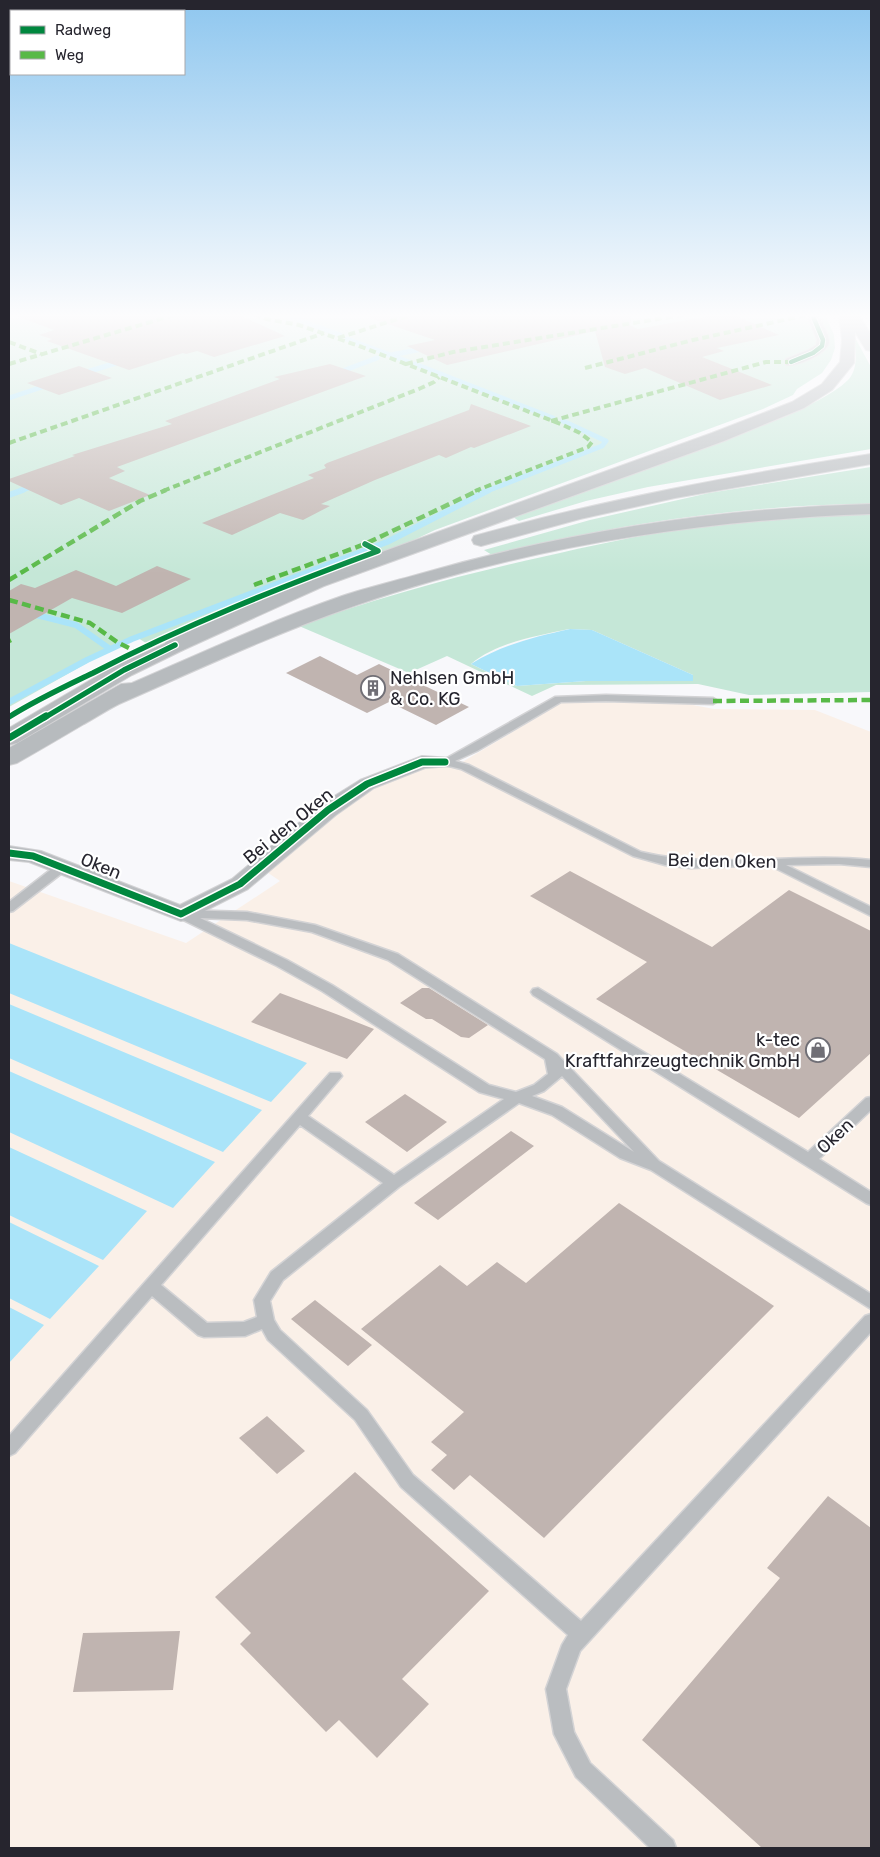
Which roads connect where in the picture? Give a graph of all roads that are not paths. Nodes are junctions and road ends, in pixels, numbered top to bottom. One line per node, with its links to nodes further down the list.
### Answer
1 (805, 401): 5 (highway)
2 (871, 460): 4 (highway)
3 (871, 509): 6 (highway)
4 (370, 576): 5 (highway); 6 (highway)
5 (175, 645): 8 (street)
6 (113, 699): 9 (highway)
7 (713, 701): 10 (lane, Bei den Oken)
8 (9, 738)
9 (9, 758)
10 (445, 762): 14 (lane, Bei den Oken); 19 (street, Bei den Oken)
11 (9, 837): 13 (street, Oken)
12 (9, 853): 13 (street, Oken)
13 (33, 856): 16 (street, Oken)
14 (770, 862): 15 (lane, Bei den Oken); 18 (lane)
15 (871, 863)
16 (62, 867): 17 (lane); 19 (street, Oken)
17 (9, 908)
18 (871, 912)
19 (182, 914): 21 (lane); 23 (lane)
20 (538, 992): 26 (lane)
21 (552, 1057): 23 (lane); 27 (lane)
22 (335, 1076): 25 (lane)
23 (517, 1097): 27 (lane); 28 (lane)
24 (871, 1102): 26 (lane, Oken)
25 (299, 1117): 28 (lane); 30 (lane)
26 (808, 1160): 29 (lane, Oken)
27 (656, 1166): 31 (lane)
28 (394, 1183): 33 (lane)
29 (871, 1199)
30 (151, 1286): 33 (lane); 34 (lane)
31 (871, 1302)
32 (871, 1321): 35 (lane)
33 (266, 1322): 35 (lane)
34 (9, 1448)
35 (582, 1634): 36 (lane)
36 (665, 1848)

